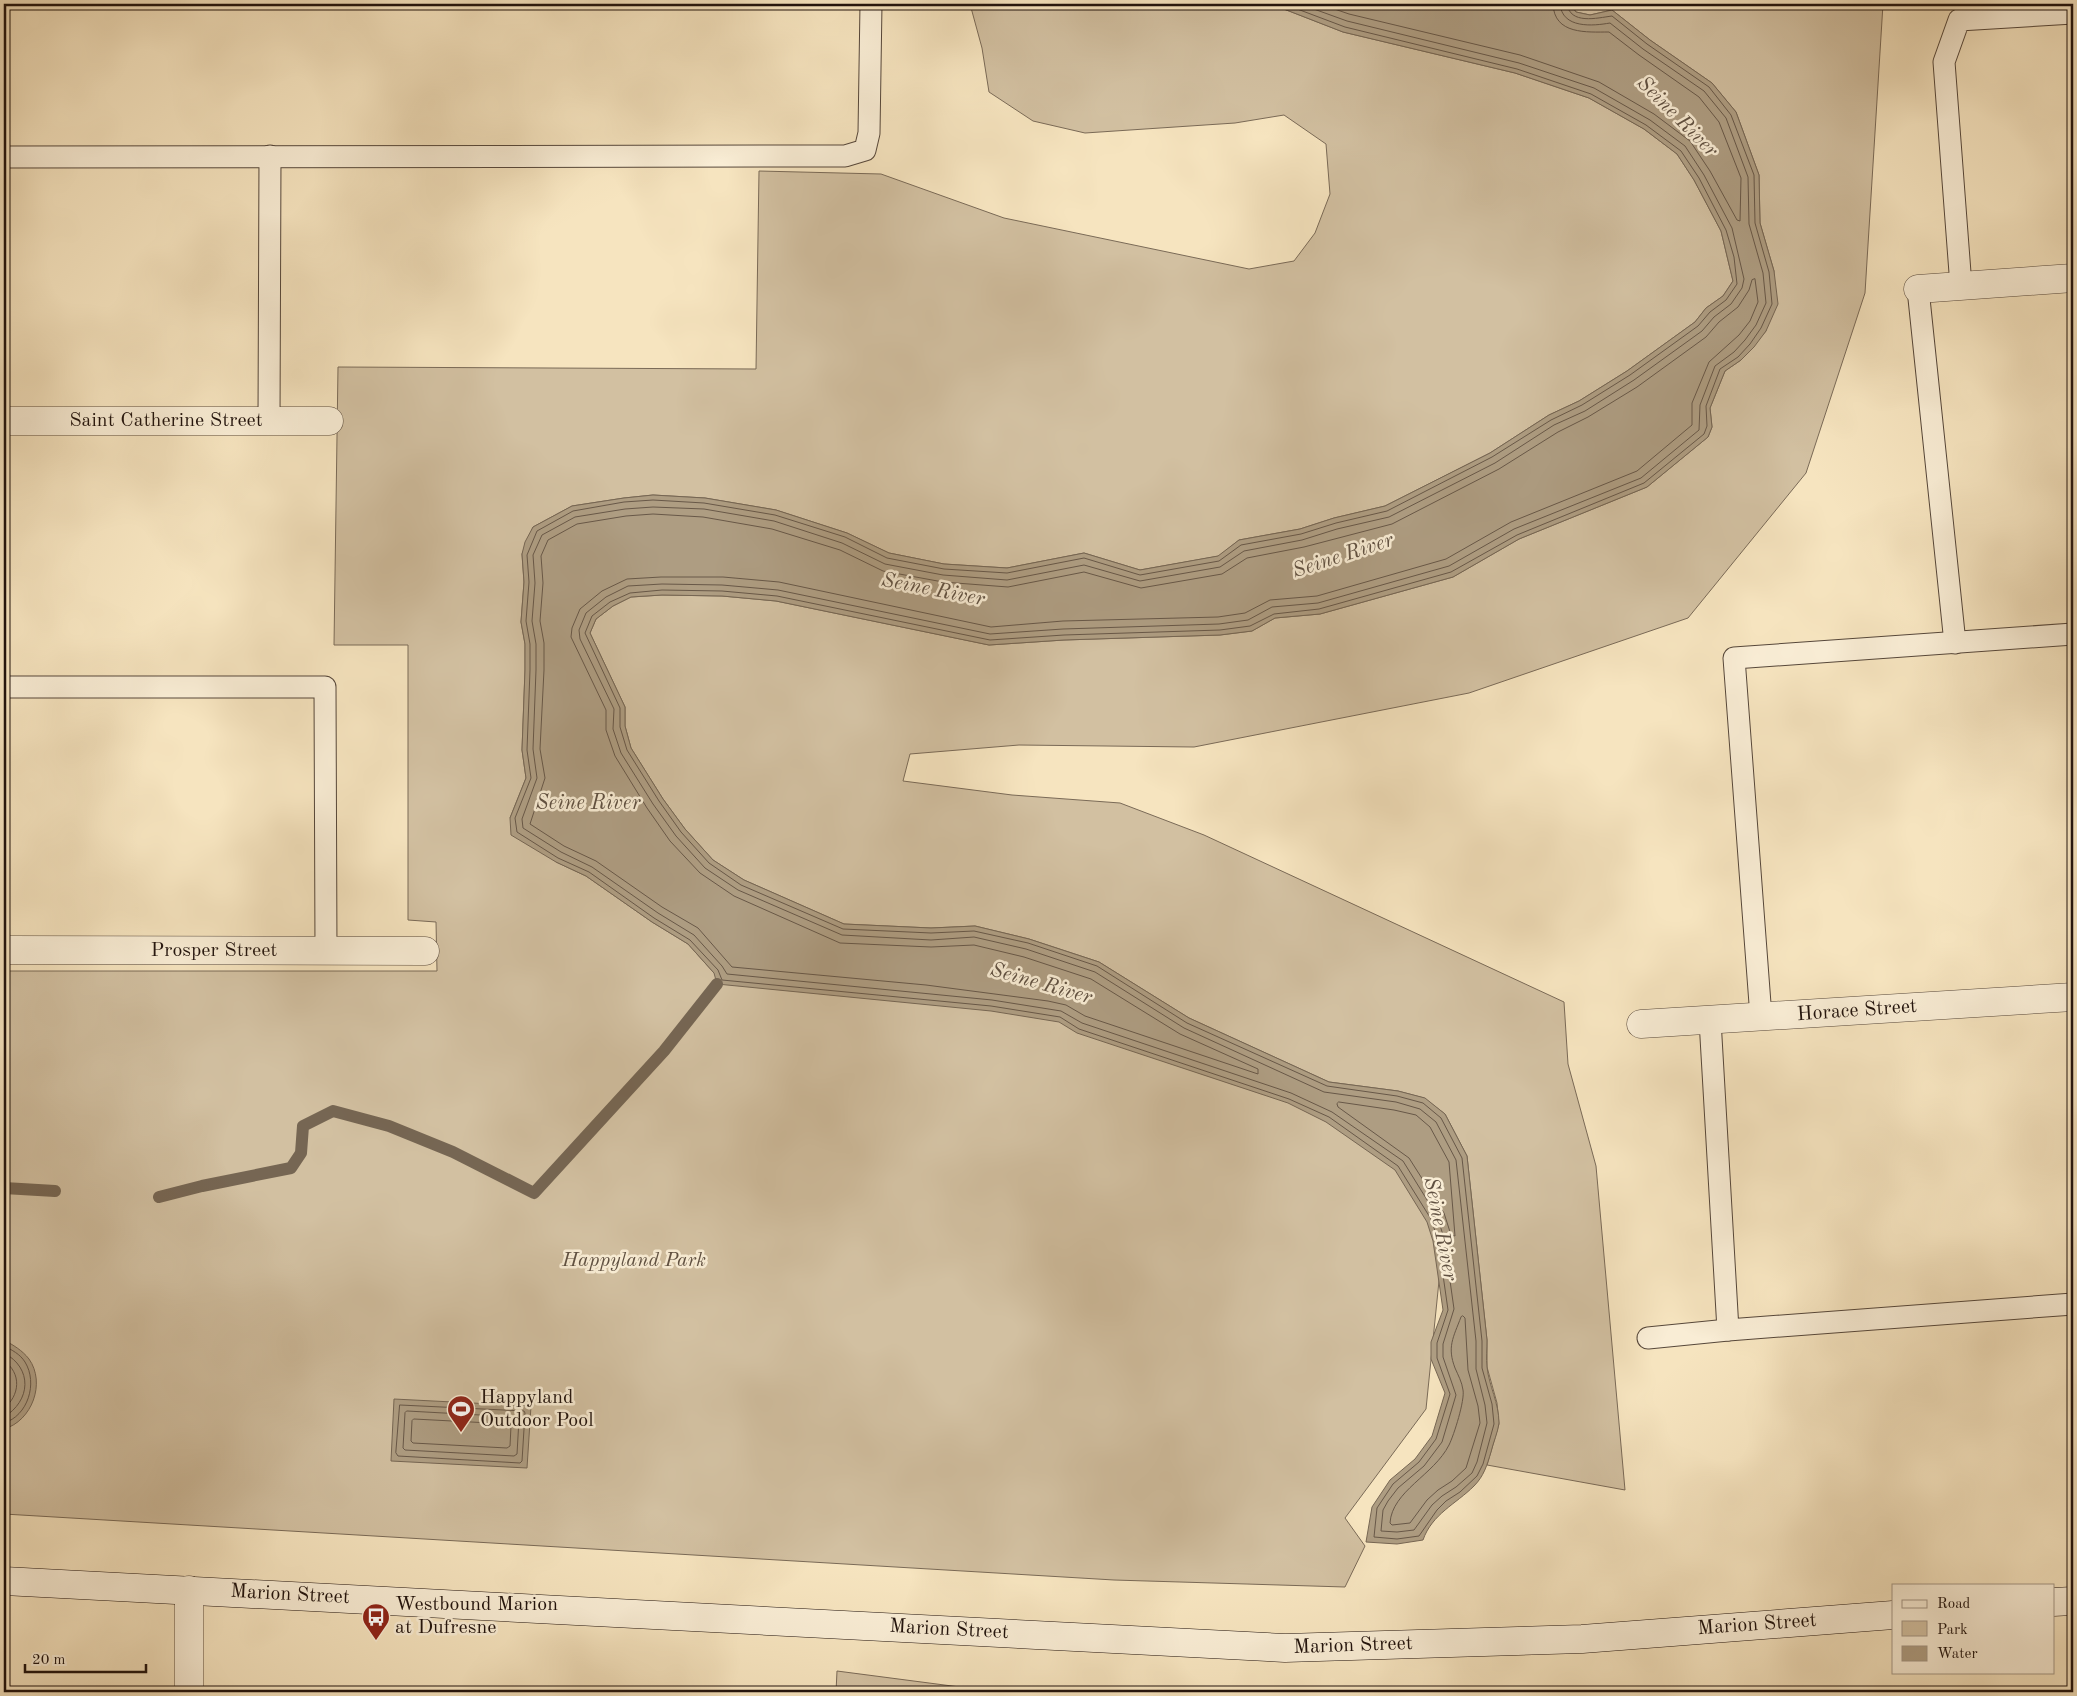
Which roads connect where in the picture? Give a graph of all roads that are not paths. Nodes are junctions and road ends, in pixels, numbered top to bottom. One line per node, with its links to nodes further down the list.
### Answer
1 (871, 4): 3 (lane)
2 (2073, 12): 6 (lane)
3 (270, 156): 4 (lane); 8 (lane)
4 (4, 157)
5 (2073, 278): 6 (main road)
6 (1961, 286): 7 (main road)
7 (1918, 289): 12 (lane)
8 (269, 420): 9 (main road, Saint Catherine Street); 10 (main road, Saint Catherine Street)
9 (329, 420)
10 (4, 421)
11 (2073, 634): 12 (lane)
12 (1955, 643): 18 (lane)
13 (4, 686): 15 (lane)
14 (4, 950): 15 (main road, Prosper Street)
15 (326, 951): 16 (main road, Prosper Street)
16 (425, 951)
17 (2073, 997): 18 (main road, Horace Street)
18 (1762, 1017): 19 (main road, Horace Street)
19 (1710, 1020): 20 (main road, Horace Street); 22 (lane)
20 (1640, 1024)
21 (2073, 1304): 22 (lane)
22 (1728, 1330): 23 (lane)
23 (1648, 1338)
24 (4, 1581): 25 (main road, Marion Street)
25 (189, 1590): 28 (main road, Marion Street); 29 (main road)
26 (2073, 1601): 27 (main road)
27 (2054, 1602)
28 (1892, 1615)
29 (189, 1692)

